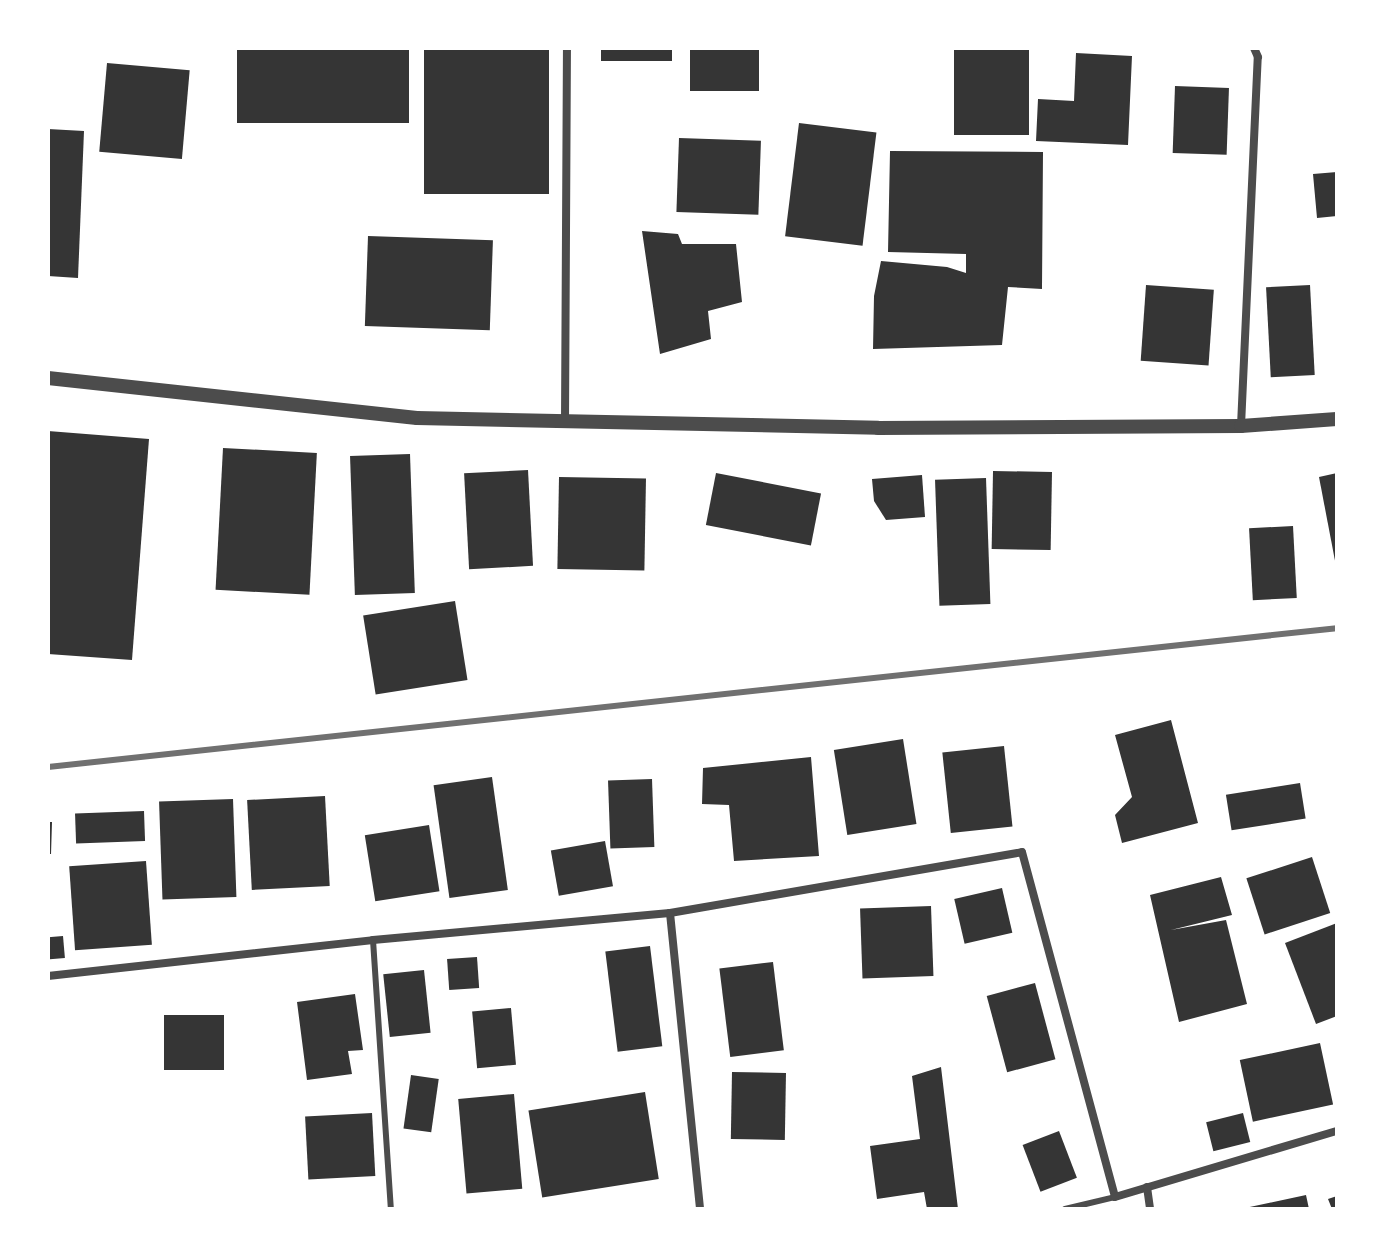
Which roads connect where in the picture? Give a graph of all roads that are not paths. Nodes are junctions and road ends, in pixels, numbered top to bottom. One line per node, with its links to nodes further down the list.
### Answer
1 (567, 48): 5 (street)
2 (1254, 48): 6 (street)
3 (48, 378): 5 (street)
4 (1337, 419): 6 (street)
5 (565, 422): 6 (street)
6 (1241, 426)
7 (670, 913): 8 (street); 12 (street); 14 (street)
8 (373, 940): 9 (street); 13 (lane)
9 (48, 976)
10 (1337, 1131): 11 (street)
11 (1147, 1187): 12 (street); 16 (street)
12 (1115, 1197): 15 (lane)
13 (391, 1209)
14 (700, 1209)
15 (1065, 1209)
16 (1150, 1209)

